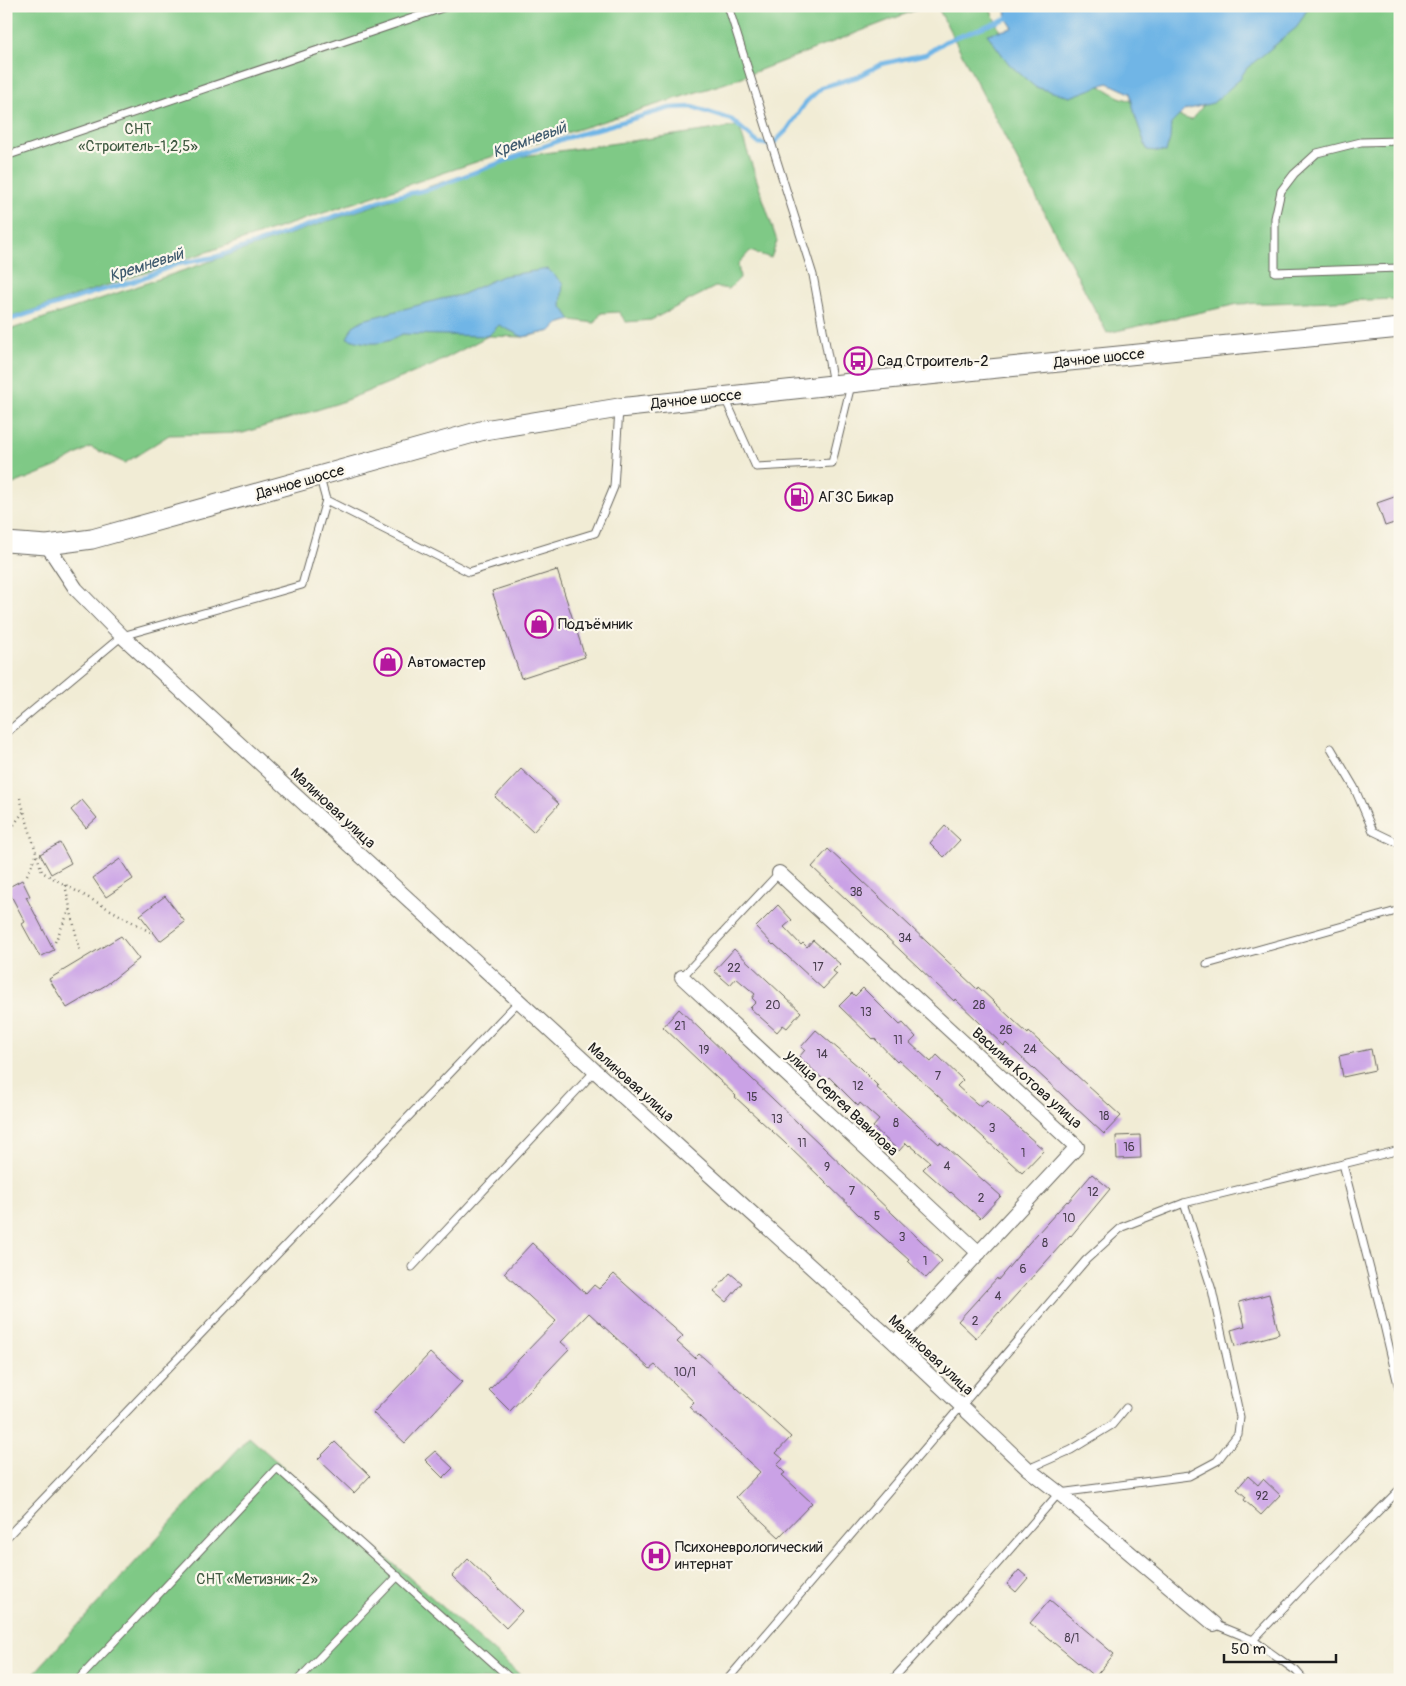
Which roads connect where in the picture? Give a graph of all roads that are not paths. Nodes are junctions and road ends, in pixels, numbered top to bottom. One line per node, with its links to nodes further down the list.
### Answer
1 (448, 6): 4 (lane)
2 (728, 6): 7 (lane)
3 (1400, 141): 5 (lane)
4 (6, 156)
5 (1400, 268)
6 (1400, 328): 7 (main road, Дачное шоссе)
7 (842, 384): 8 (main road, Дачное шоссе); 8 (lane)
8 (724, 396): 9 (main road, Дачное шоссе)
9 (619, 408): 10 (main road, Дачное шоссе); 11 (lane)
10 (319, 476): 11 (lane); 13 (main road, Дачное шоссе)
11 (326, 500): 14 (lane)
12 (6, 542): 13 (main road, Дачное шоссе)
13 (47, 545): 14 (street, Малиновая улица)
14 (122, 636): 15 (lane); 22 (street, Малиновая улица)
15 (6, 733)
16 (1332, 748): 17 (lane)
17 (1400, 844)
18 (779, 873): 21 (lane); 27 (street, Василия Котова улица)
19 (1400, 910): 20 (lane)
20 (1206, 964)
21 (682, 977): 27 (street, улица Сергея Вавилова)
22 (519, 1001): 23 (street, Малиновая улица); 36 (lane)
23 (595, 1071): 28 (lane); 29 (street, Малиновая улица)
24 (1400, 1150): 25 (lane)
25 (1343, 1164): 26 (lane); 30 (lane)
26 (1184, 1203): 31 (lane); 35 (lane)
27 (979, 1253): 29 (street, Василия Котова улица)
28 (412, 1267)
29 (895, 1343): 31 (street, Малиновая улица)
30 (1400, 1393)
31 (962, 1406): 33 (street, Малиновая улица); 43 (lane)
32 (1126, 1408): 33 (lane)
33 (1028, 1469): 35 (street, Малиновая улица)
34 (1400, 1489): 39 (lane)
35 (1059, 1493): 38 (street, Малиновая улица); 44 (lane)
36 (6, 1538)
37 (398, 1576): 40 (lane); 41 (lane); 42 (lane)
38 (1214, 1624): 39 (lane)
39 (1253, 1640): 45 (lane)
40 (78, 1680)
41 (298, 1680)
42 (512, 1680)
43 (727, 1680)
44 (892, 1680)
45 (1304, 1680)

